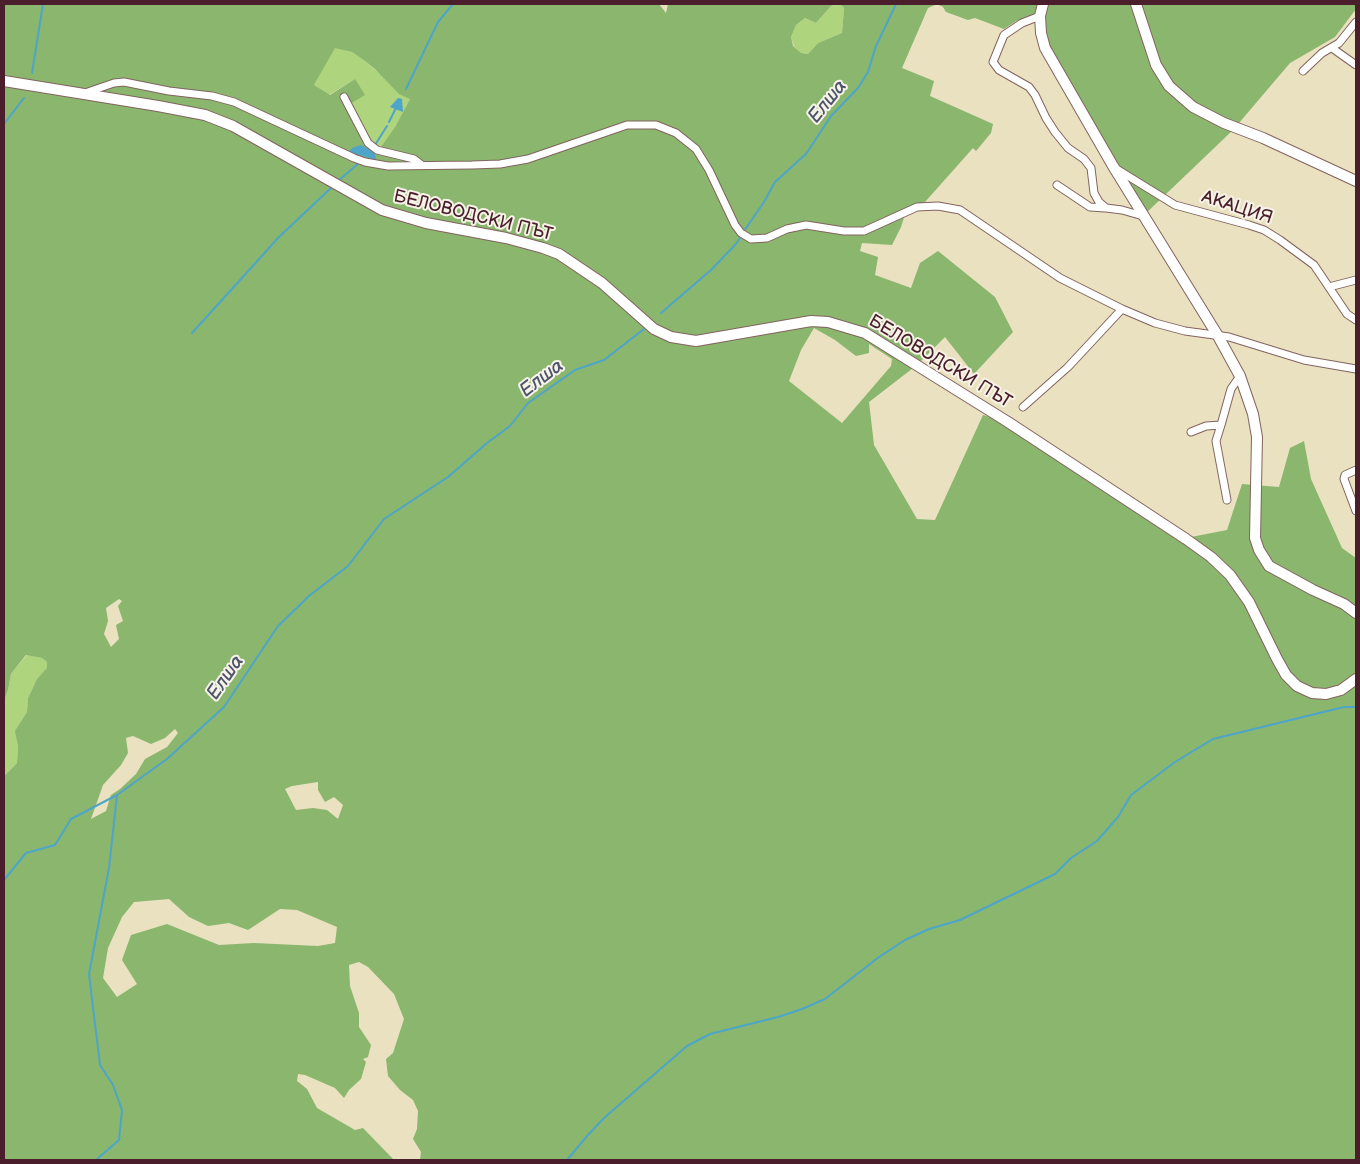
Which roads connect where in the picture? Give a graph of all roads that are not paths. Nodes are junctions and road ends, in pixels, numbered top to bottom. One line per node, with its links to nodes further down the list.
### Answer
1 (1043, 4): 3 (street)
2 (1136, 4): 13 (street)
3 (1040, 16): 12 (street); 15 (street)
4 (1356, 22): 5 (street)
5 (1332, 48): 6 (street); 7 (street)
6 (1356, 65)
7 (1303, 71)
8 (4, 81): 9 (street, БЕЛОВОДСКИ ПЪТ)
9 (82, 94): 11 (street); 31 (street, БЕЛОВОДСКИ ПЪТ)
10 (344, 97): 11 (street)
11 (422, 165): 19 (street)
12 (1113, 166): 16 (street); 18 (street, АКАЦИЯ)
13 (1356, 182)
14 (1057, 184): 15 (street)
15 (1106, 208): 16 (street)
16 (1143, 216): 21 (street)
17 (1356, 280): 18 (street)
18 (1329, 287): 20 (street, АКАЦИЯ)
19 (1122, 309): 21 (street); 24 (street)
20 (1356, 320)
21 (1218, 336): 22 (street); 23 (street)
22 (1356, 369)
23 (1240, 376): 25 (street); 30 (street)
24 (1023, 407)
25 (1221, 425): 26 (street); 28 (street)
26 (1191, 432)
27 (1356, 470): 29 (street)
28 (1228, 500)
29 (1356, 511)
30 (1356, 613)
31 (1356, 679)

